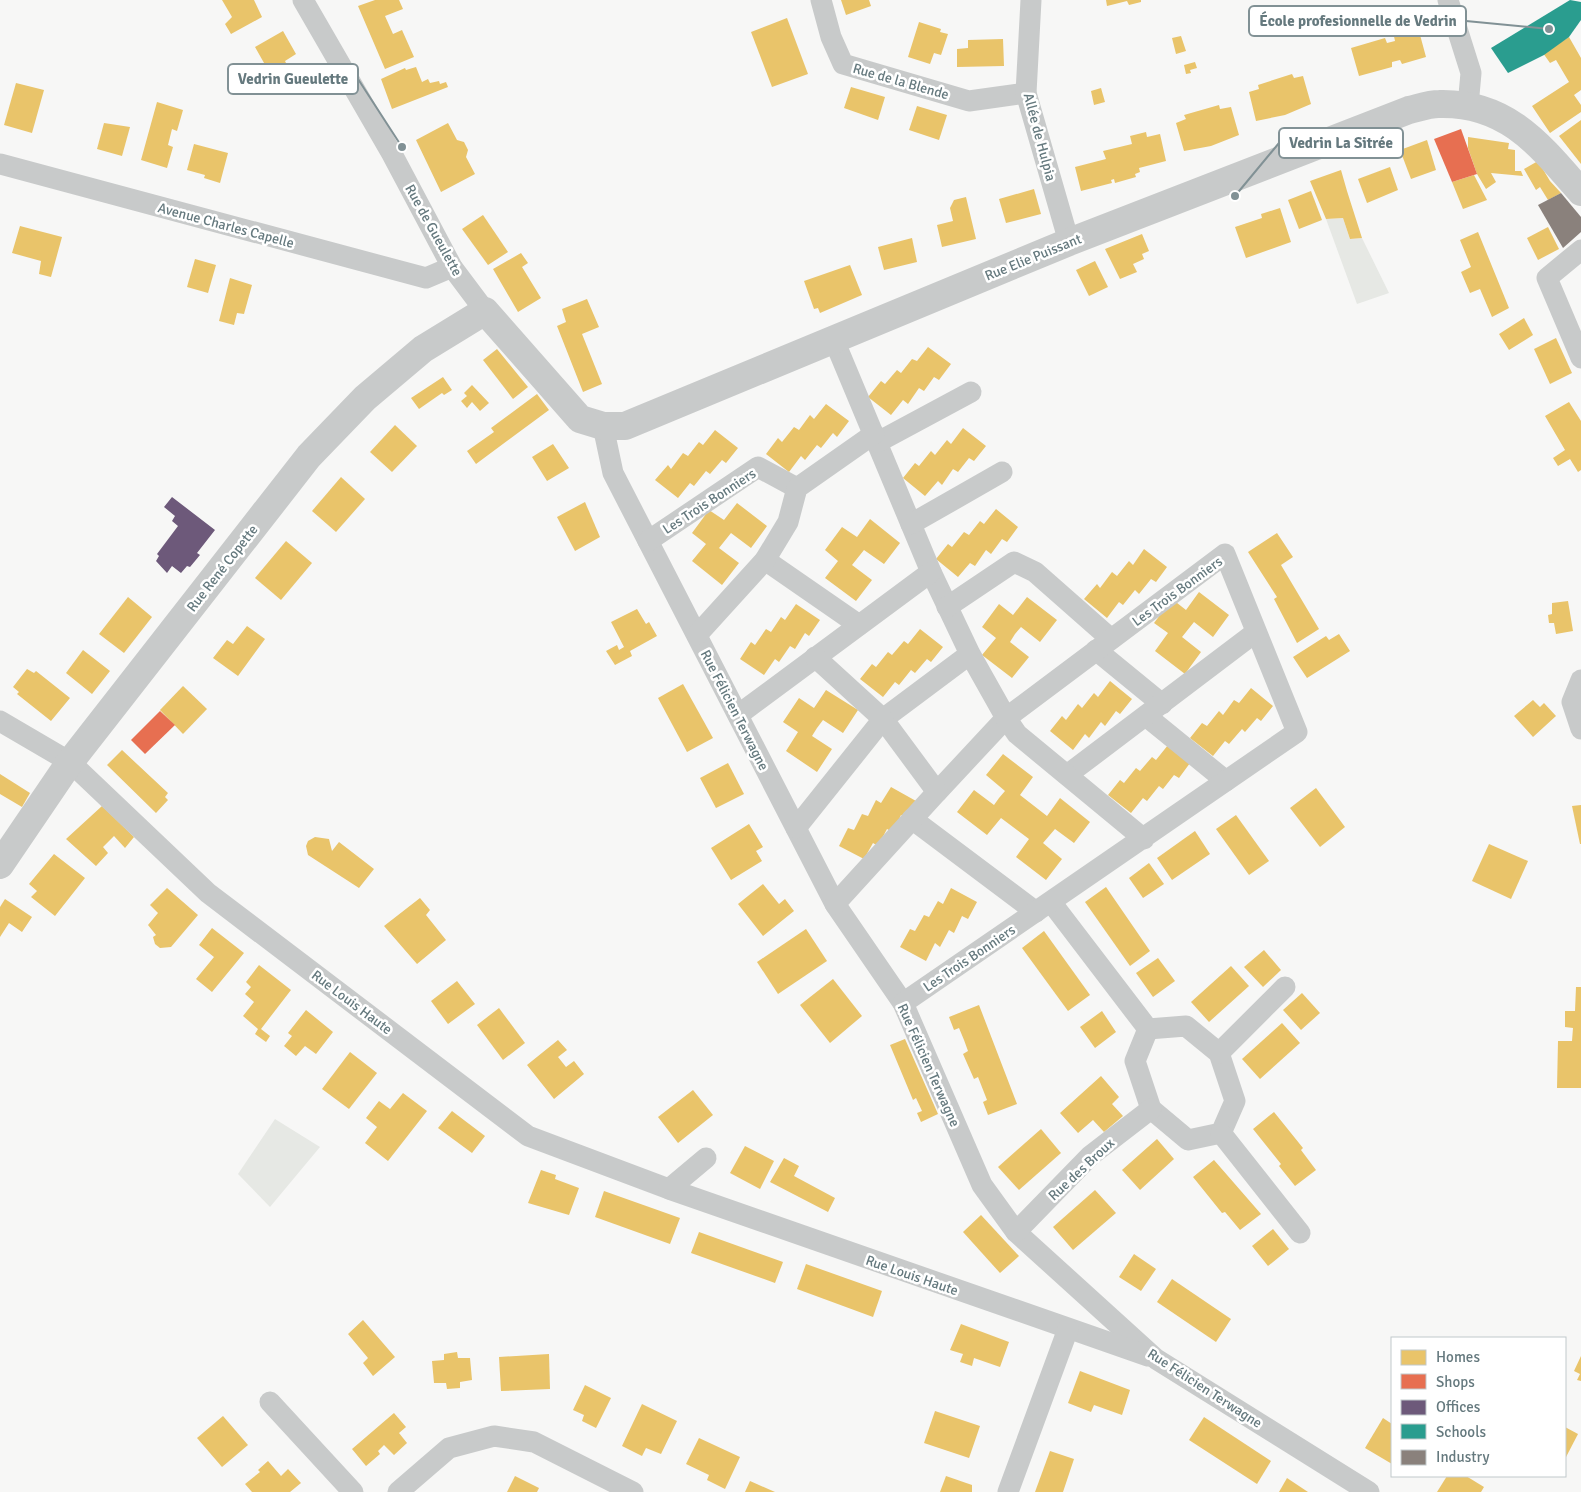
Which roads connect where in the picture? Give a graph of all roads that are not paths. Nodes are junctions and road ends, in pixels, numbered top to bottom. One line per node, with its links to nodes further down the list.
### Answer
1 (303, 0): 11 (street, Rue de Gueulette)
2 (821, 0): 5 (street, Rue de la Blende)
3 (1031, 0): 5 (street, Allée de Hulpia)
4 (1448, 0): 6 (street)
5 (1026, 93): 9 (street, Allée de Hulpia)
6 (1468, 106): 8 (street, Rue Elie Puissant); 9 (street, Rue Elie Puissant)
7 (0, 164): 11 (street, Avenue Charles Capelle)
8 (1581, 192)
9 (1069, 242): 13 (street, Rue Elie Puissant)
10 (1581, 250): 14 (street)
11 (452, 267): 12 (street, Rue de Gueulette)
12 (485, 311): 16 (street, Rue de Gueulette); 38 (street, Rue René Copette)
13 (834, 340): 16 (street, Rue Elie Puissant); 17 (street)
14 (1581, 358)
15 (971, 392): 17 (street)
16 (603, 426): 21 (street, Rue Félicien Terwagne)
17 (876, 438): 19 (street); 20 (street)
18 (1002, 472): 20 (street)
19 (797, 488): 21 (street, Les Trois Bonniers); 22 (street)
20 (912, 524): 23 (street)
21 (648, 541): 27 (street, Rue Félicien Terwagne)
22 (765, 560): 25 (street); 27 (street)
23 (931, 572): 24 (street); 25 (street)
24 (948, 607): 28 (street); 29 (street)
25 (859, 625): 30 (street)
26 (1256, 632): 28 (street, Les Trois Bonniers); 32 (street); 40 (street, Les Trois Bonniers)
27 (696, 635): 33 (street, Rue Félicien Terwagne)
28 (1104, 644): 32 (street); 34 (street, Les Trois Bonniers)
29 (970, 654): 34 (street); 35 (street)
30 (815, 657): 33 (street); 35 (street)
31 (1581, 680): 37 (street)
32 (1154, 710): 39 (street); 40 (street)
33 (738, 715): 43 (street, Rue Félicien Terwagne)
34 (1006, 718): 39 (street); 41 (street, Les Trois Bonniers)
35 (883, 719): 41 (street); 43 (street)
36 (0, 721): 38 (street, Rue Louis Haute)
37 (1581, 729)
38 (70, 762): 45 (street, Rue René Copette); 55 (street, Rue Louis Haute)
39 (1067, 775): 44 (street)
40 (1226, 781): 44 (street, Les Trois Bonniers)
41 (937, 792): 42 (street, Les Trois Bonniers)
42 (912, 819): 46 (street, Les Trois Bonniers); 47 (street)
43 (796, 828): 46 (street, Rue Félicien Terwagne)
44 (1144, 839): 47 (street, Les Trois Bonniers)
45 (0, 865)
46 (835, 904): 49 (street, Rue Félicien Terwagne)
47 (1044, 907): 49 (street, Les Trois Bonniers); 50 (street)
48 (1284, 987): 51 (street)
49 (903, 1003): 56 (street, Rue Félicien Terwagne)
50 (1148, 1029): 51 (street); 52 (street)
51 (1219, 1053): 53 (street)
52 (1151, 1109): 53 (street); 56 (street, Rue des Broux)
53 (1221, 1134): 57 (street)
54 (706, 1158): 55 (street)
55 (669, 1189): 58 (street, Rue Louis Haute)
56 (1016, 1232): 59 (street, Rue Félicien Terwagne)
57 (1300, 1233)
58 (1068, 1330): 59 (street, Rue Louis Haute); 64 (street)
59 (1156, 1359): 65 (street, Rue Félicien Terwagne)
60 (270, 1402): 61 (street)
61 (353, 1492)
62 (398, 1492): 63 (street)
63 (632, 1492)
64 (1008, 1492)
65 (1369, 1492)

